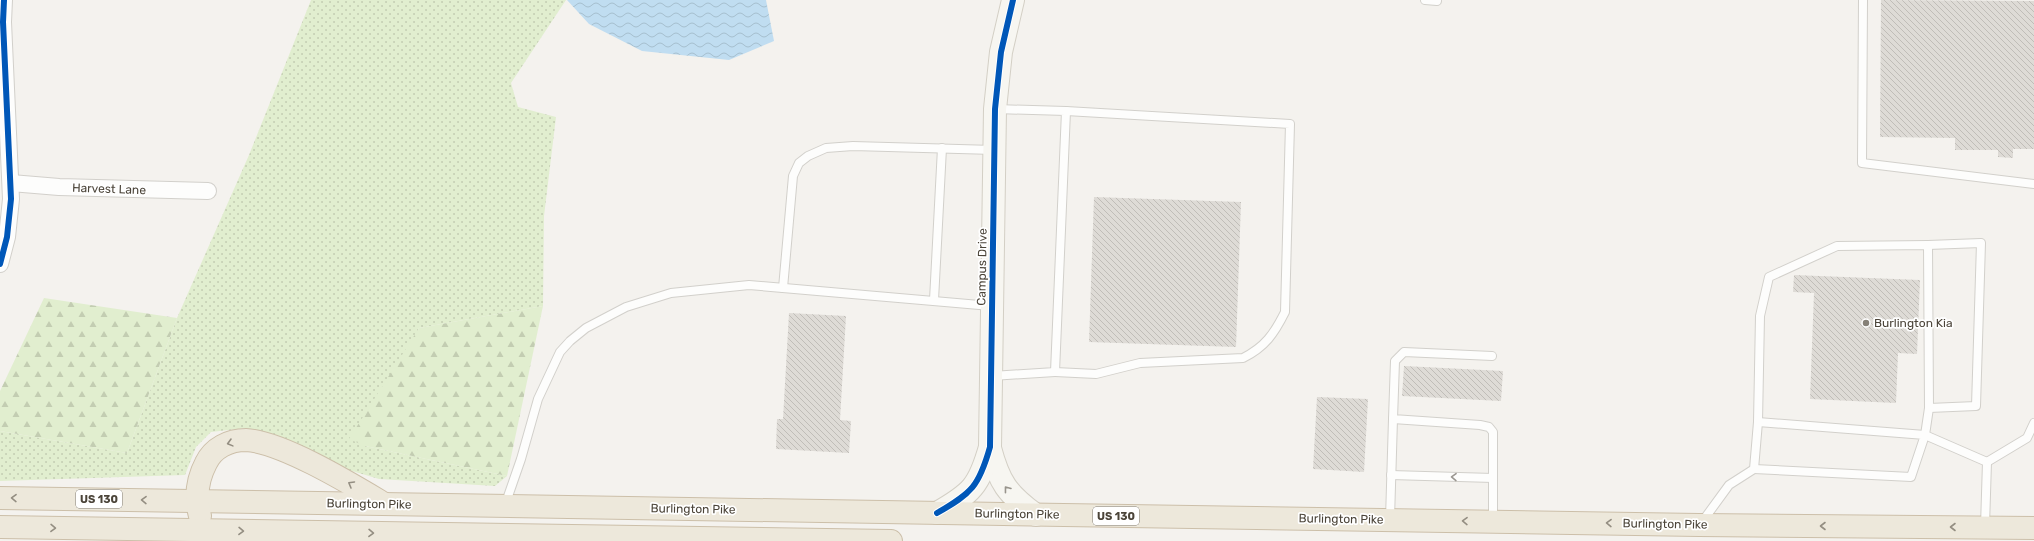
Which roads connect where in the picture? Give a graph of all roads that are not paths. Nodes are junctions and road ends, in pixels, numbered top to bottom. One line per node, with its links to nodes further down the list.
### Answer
1 (4, 0): 8 (street)
2 (1013, 0): 6 (street, Campus Drive)
3 (1425, 0): 5 (lane)
4 (1863, 0): 12 (lane)
5 (1437, 1)
6 (995, 109): 7 (lane); 10 (street, Campus Drive)
7 (1066, 111): 20 (lane); 20 (lane)
8 (4, 138): 11 (street)
9 (942, 148): 10 (lane); 16 (lane); 17 (lane)
10 (995, 150): 18 (street, Campus Drive)
11 (11, 184): 13 (street, Harvest Lane); 15 (street)
12 (2034, 184)
13 (208, 191)
14 (1928, 245): 22 (lane); 22 (lane); 24 (lane)
15 (0, 264)
16 (784, 288): 17 (lane); 36 (lane)
17 (934, 300): 18 (lane)
18 (992, 306): 21 (street, Campus Drive)
19 (1492, 356): 23 (lane)
20 (1055, 372): 21 (lane)
21 (991, 376): 28 (street, Campus Drive)
22 (1929, 408): 26 (lane)
23 (1393, 420): 31 (lane); 32 (lane)
24 (1758, 422): 26 (lane); 30 (lane)
25 (2034, 423): 27 (lane)
26 (1925, 435): 29 (lane); 30 (lane)
27 (2031, 437): 29 (lane)
28 (990, 447): 37 (street, Campus Drive); 38 (street, Campus Drive, one-way to 28)
29 (1987, 462): 43 (lane)
30 (1754, 469): 41 (lane)
31 (1391, 475): 32 (lane, one-way to 31); 39 (lane)
32 (1493, 478): 40 (lane)
33 (0, 498): 34 (highway, Burlington Pike / US 130, one-way to 33)
34 (188, 501): 35 (highway, Burlington Pike / US 130); 35 (highway, one-way to 34); 45 (highway)
35 (384, 504): 36 (highway, Burlington Pike / US 130)
36 (504, 506): 37 (highway, Burlington Pike / US 130)
37 (937, 513): 38 (highway, Burlington Pike / US 130)
38 (1036, 515): 39 (highway, Burlington Pike / US 130)
39 (1390, 520): 40 (highway, Burlington Pike / US 130, one-way to 39)
40 (1493, 521): 41 (highway, Burlington Pike / US 130, one-way to 40)
41 (1699, 525): 43 (highway, Burlington Pike / US 130, one-way to 41)
42 (0, 527): 45 (highway, one-way to 45)
43 (1985, 527): 44 (highway, Burlington Pike / US 130)
44 (2034, 528)
45 (195, 534): 47 (highway, one-way to 47)
46 (0, 537): 49 (highway)
47 (678, 539): 48 (highway)
48 (807, 540): 50 (highway)
49 (16, 541)
50 (891, 541)

